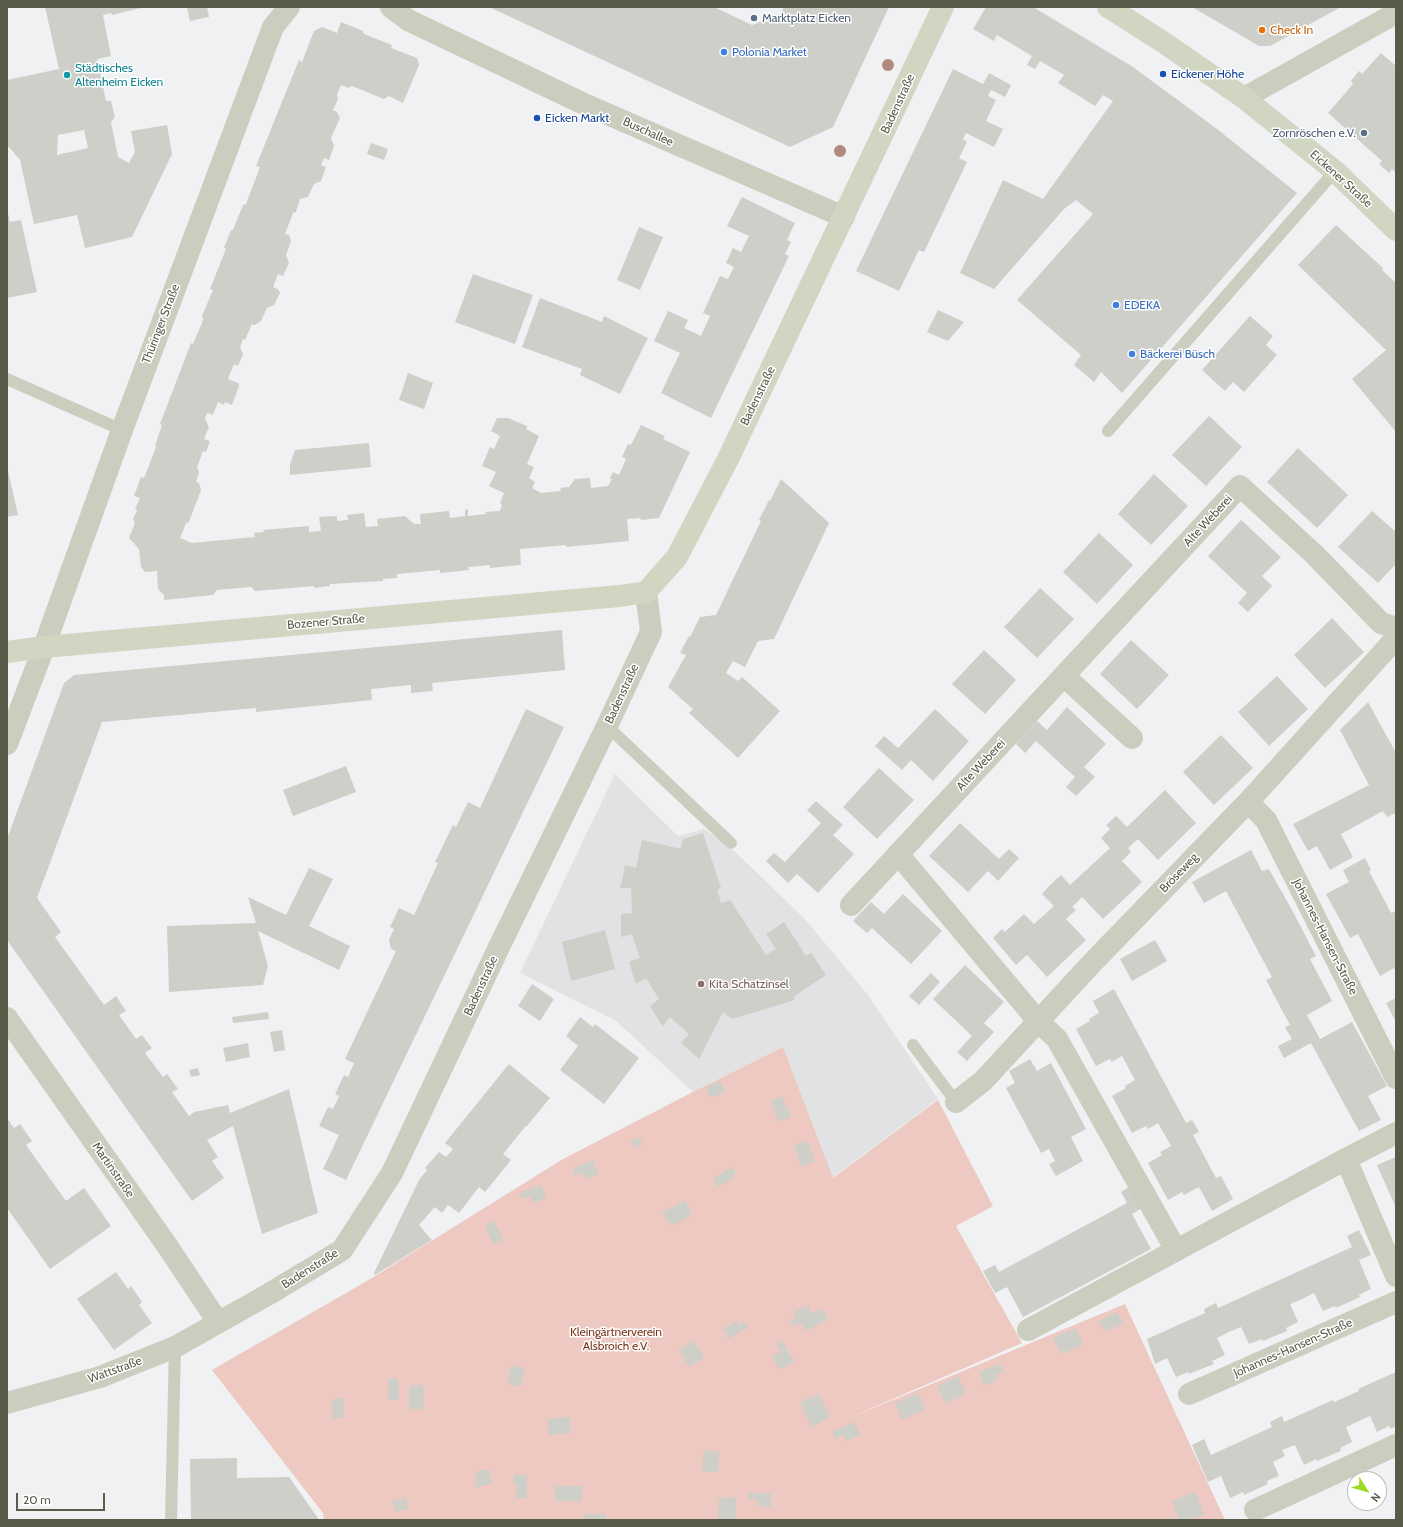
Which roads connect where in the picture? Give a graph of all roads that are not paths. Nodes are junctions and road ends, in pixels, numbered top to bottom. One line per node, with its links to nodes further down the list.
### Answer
1 (289, 7): 11 (street, Thüringer Straße)
2 (392, 7): 8 (street, Buschallee)
3 (943, 7): 8 (street, Badenstraße)
4 (1108, 7): 6 (street, Eickener Straße)
5 (1396, 13): 6 (street)
6 (1244, 98): 7 (street, Eickener Straße)
7 (1335, 171): 9 (street, Eickener Straße); 12 (lane)
8 (844, 217): 13 (street, Badenstraße)
9 (1396, 230)
10 (7, 379): 11 (lane)
11 (122, 430): 16 (street, Thüringer Straße)
12 (1108, 431)
13 (646, 592): 16 (street, Bozener Straße); 19 (street, Badenstraße)
14 (1396, 628): 18 (street, Alte Weberei)
15 (1396, 638): 22 (street, Bröseweg)
16 (44, 647): 17 (street, Bozener Straße); 21 (street)
17 (7, 652)
18 (1064, 676): 20 (street); 24 (street, Alte Weberei)
19 (608, 726): 23 (lane); 36 (street, Badenstraße)
20 (1132, 738)
21 (7, 744)
22 (1248, 802): 27 (street, Bröseweg); 29 (street, Johannes-Hansen-Straße)
23 (731, 843)
24 (898, 854): 25 (street, Alte Weberei); 27 (street)
25 (851, 905)
26 (7, 1018): 36 (street, Martinstraße)
27 (1038, 1021): 30 (street, Bröseweg); 33 (street)
28 (913, 1045): 30 (lane)
29 (1396, 1078)
30 (956, 1102)
31 (1396, 1133): 32 (street)
32 (1346, 1159): 33 (street); 34 (street)
33 (1176, 1250): 37 (street)
34 (1396, 1276)
35 (1396, 1302): 39 (street, Johannes-Hansen-Straße)
36 (218, 1322): 38 (street, Wattstraße)
37 (1028, 1330)
38 (175, 1347): 40 (street, Wattstraße); 43 (lane)
39 (1189, 1394)
40 (7, 1403)
41 (1396, 1445): 42 (street)
42 (1255, 1510)
43 (171, 1520)

